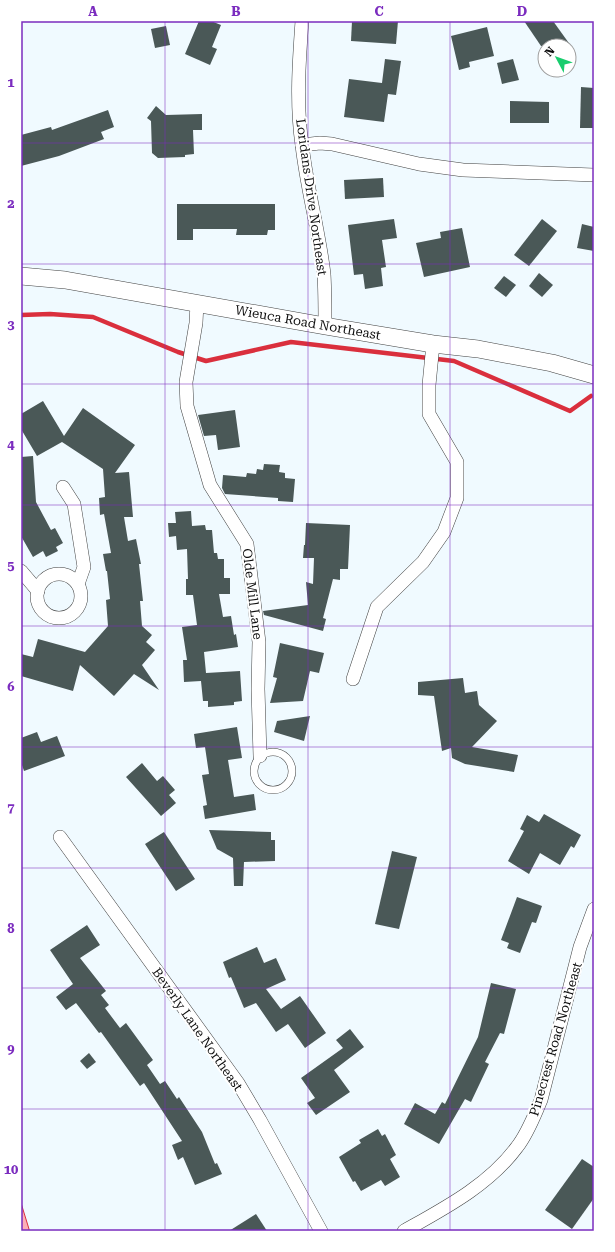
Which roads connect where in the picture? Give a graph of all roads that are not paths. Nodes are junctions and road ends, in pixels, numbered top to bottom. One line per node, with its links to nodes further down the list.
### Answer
1 (302, 21): 2 (street, Loridans Drive Northeast)
2 (302, 145): 3 (street); 6 (street, Loridans Drive Northeast)
3 (594, 175)
4 (21, 276): 5 (street, Wieuca Road Northeast)
5 (197, 303): 6 (street, Wieuca Road Northeast); 14 (street, Olde Mill Lane)
6 (325, 326): 7 (street, Wieuca Road Northeast)
7 (433, 346): 8 (street, Wieuca Road Northeast); 13 (street)
8 (594, 375)
9 (63, 487): 11 (street)
10 (21, 571): 12 (street)
11 (78, 584): 12 (street); 12 (street)
12 (38, 591)
13 (353, 679)
14 (260, 756): 14 (lane)
15 (60, 837): 17 (street, Beverly Lane Northeast)
16 (594, 909): 18 (street, Pinecrest Road Northeast)
17 (321, 1231)
18 (404, 1231)

